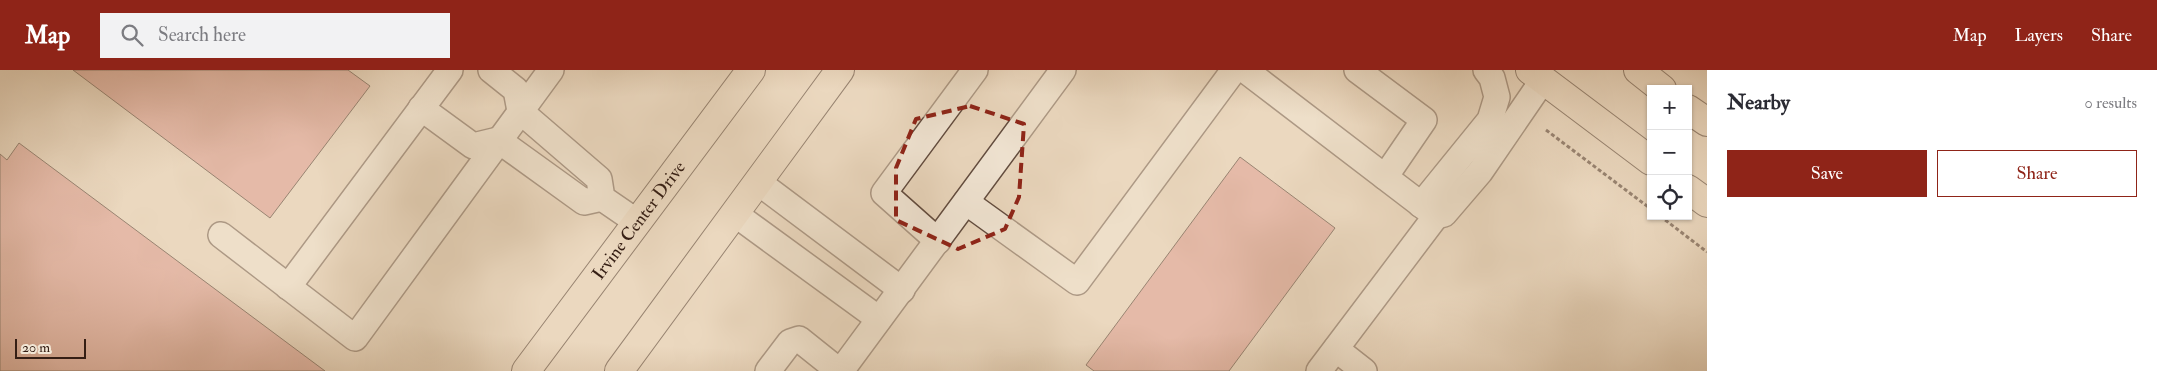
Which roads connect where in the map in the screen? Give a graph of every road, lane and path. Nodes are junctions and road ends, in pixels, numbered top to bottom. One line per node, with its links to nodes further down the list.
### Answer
1 (450, 70): 15 (lane)
2 (491, 70): 16 (lane)
3 (551, 70): 16 (lane)
4 (751, 70): 32 (main road, Irvine Center Drive)
5 (840, 70): 23 (main road)
6 (975, 70): 34 (lane)
7 (1063, 70): 26 (lane)
8 (1234, 70): 26 (lane)
9 (1245, 70): 22 (lane)
10 (1357, 70): 22 (lane)
11 (1486, 70): 29 (lane)
12 (1638, 70): 14 (main road)
13 (1536, 75): 21 (main road); 29 (lane)
14 (1657, 85)
15 (421, 108): 20 (lane); 36 (lane)
16 (520, 112): 20 (lane); 25 (lane)
17 (1692, 112): 18 (main road)
18 (1707, 122)
19 (1546, 130): 28 (path)
20 (498, 140): 25 (lane); 36 (lane)
21 (1647, 158)
22 (1385, 176): 29 (lane)
23 (758, 182): 30 (main road); 37 (lane)
24 (1692, 192): 27 (main road)
25 (602, 198): 32 (lane)
26 (966, 202): 34 (lane)
27 (1707, 203)
28 (1647, 206)
29 (1428, 210): 39 (lane)
30 (735, 214): 38 (lane); 41 (main road)
31 (1665, 220): 35 (path)
32 (637, 222): 40 (main road, Irvine Center Drive)
33 (221, 235): 36 (lane)
34 (938, 241): 37 (lane)
35 (1707, 252)
36 (288, 286)
37 (902, 290): 38 (lane)
38 (879, 319): 43 (lane)
39 (1336, 349): 44 (lane); 45 (lane)
40 (526, 371)
41 (619, 371)
42 (768, 371): 43 (lane)
43 (840, 371)
44 (1319, 371)
45 (1364, 371)

